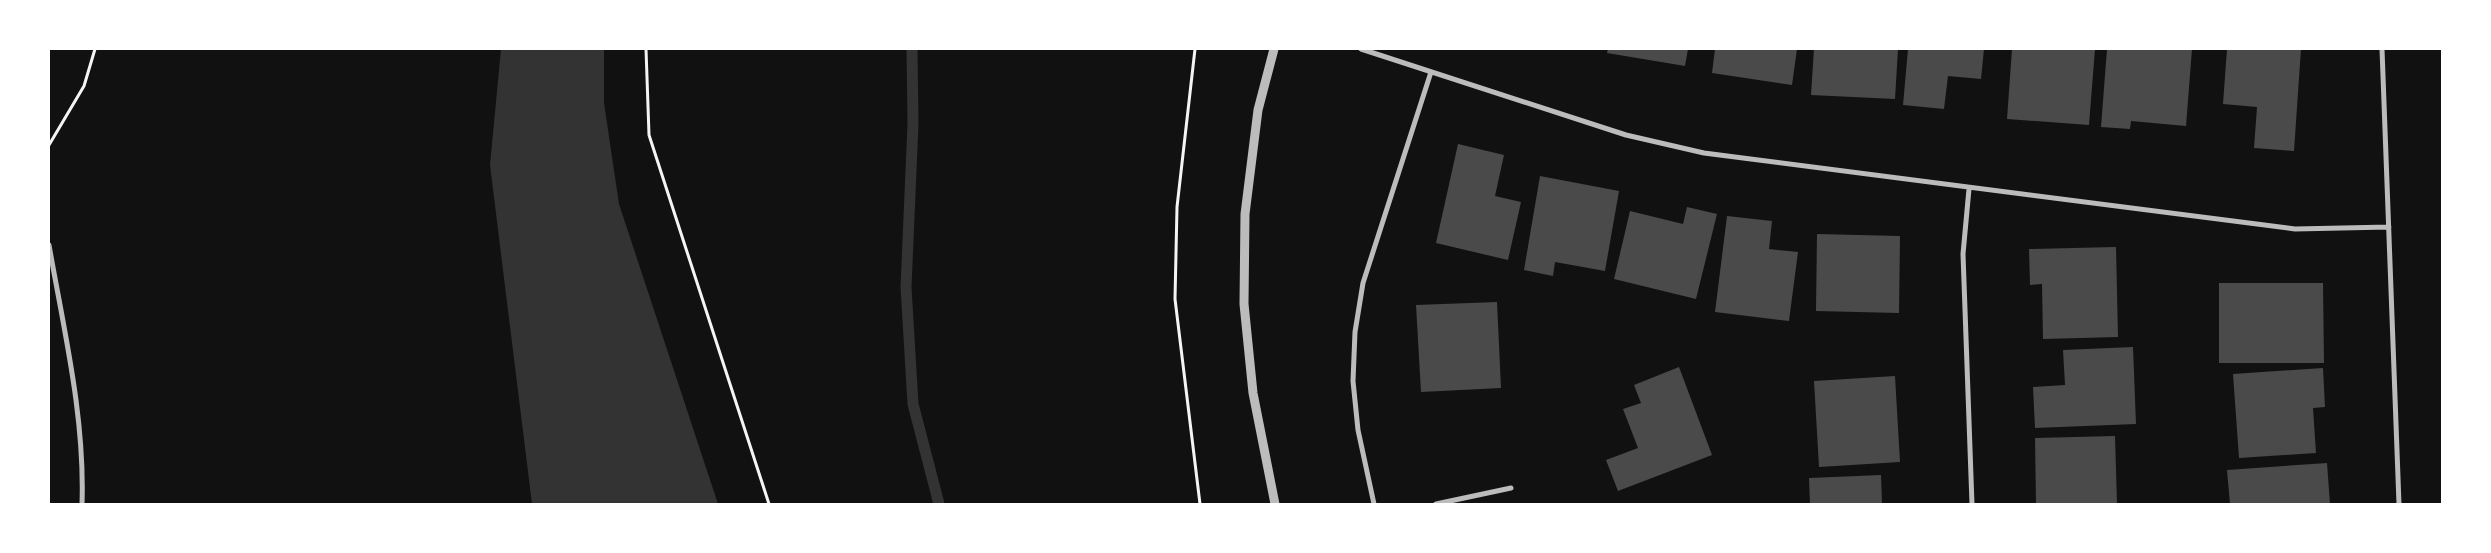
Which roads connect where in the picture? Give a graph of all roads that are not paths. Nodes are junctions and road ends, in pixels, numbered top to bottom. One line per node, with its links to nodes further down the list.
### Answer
1 (1274, 49): 10 (street)
2 (1361, 49): 4 (street)
3 (2382, 49): 6 (street)
4 (1432, 72): 5 (street); 11 (street)
5 (1970, 189): 6 (street); 13 (street)
6 (2389, 227): 14 (street)
7 (49, 245): 9 (street)
8 (1510, 488): 12 (street)
9 (82, 504)
10 (1275, 504)
11 (1374, 504)
12 (1436, 504)
13 (1972, 504)
14 (2399, 504)

